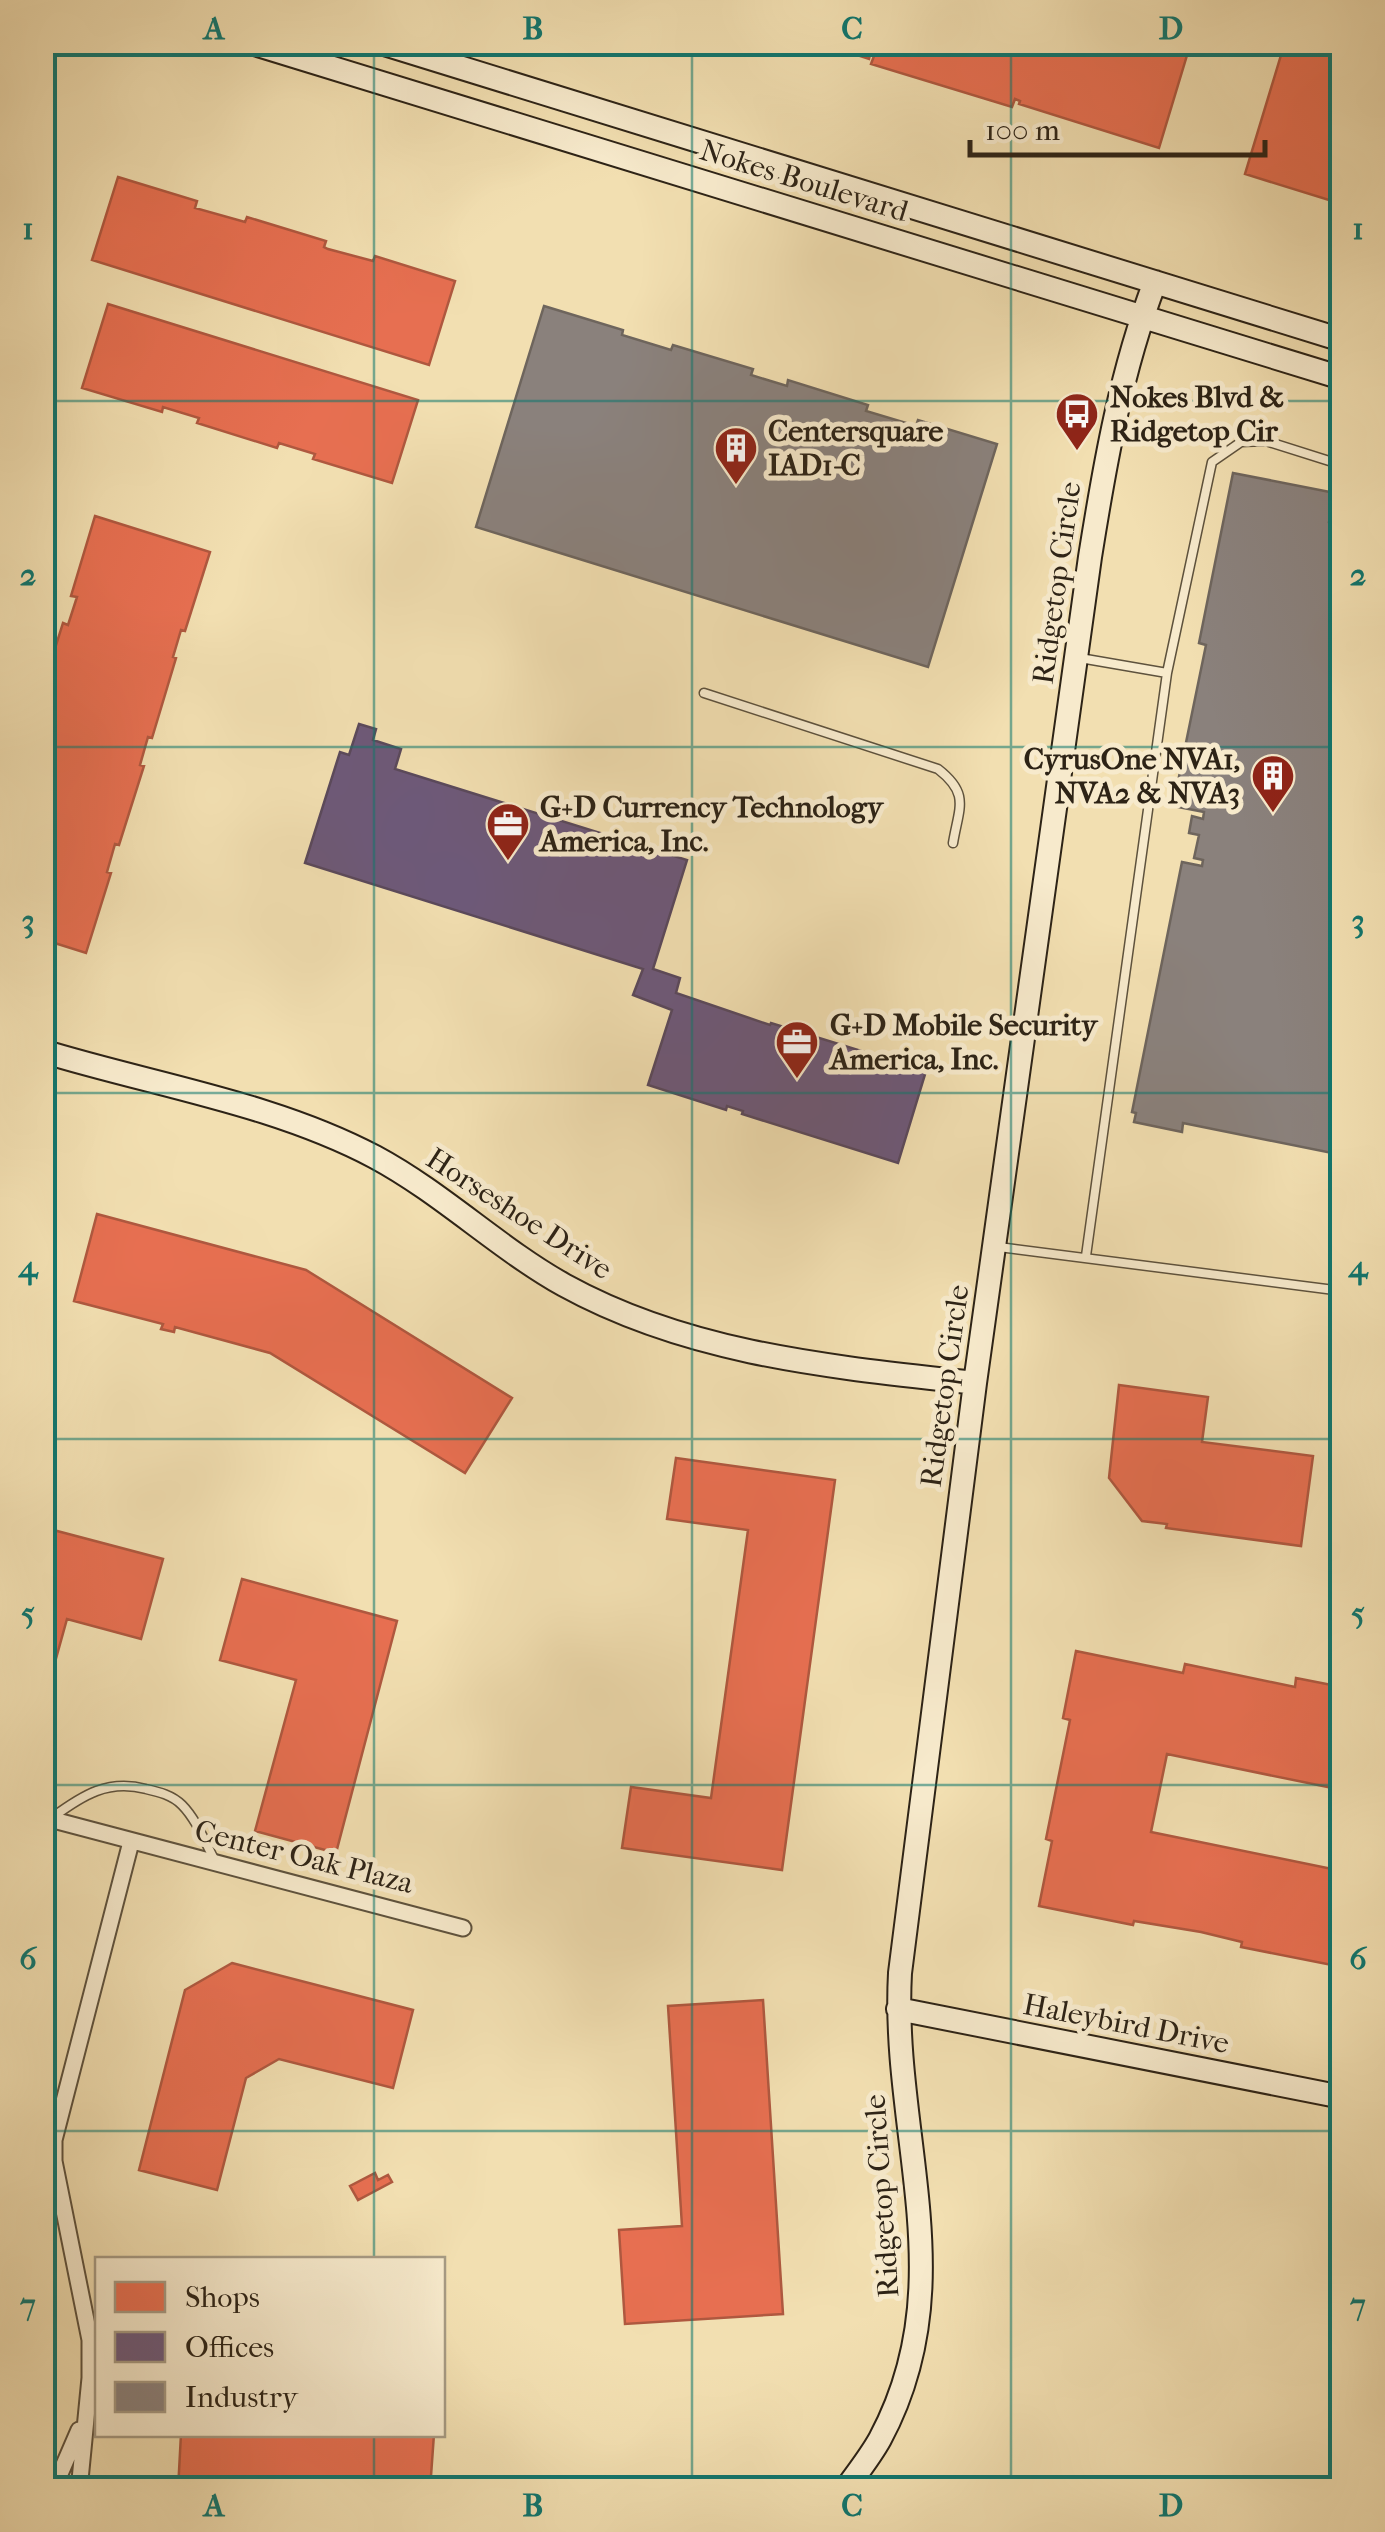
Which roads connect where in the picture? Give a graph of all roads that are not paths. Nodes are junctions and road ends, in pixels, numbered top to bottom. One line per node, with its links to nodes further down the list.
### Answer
1 (248, 42): 4 (street, Nokes Boulevard)
2 (378, 42): 3 (street, Nokes Boulevard)
3 (1155, 282): 4 (street, Ridgetop Circle); 5 (street, Nokes Boulevard)
4 (1142, 316): 6 (street, Nokes Boulevard); 8 (street, Ridgetop Circle)
5 (1342, 340)
6 (1342, 378)
7 (1342, 465): 9 (lane)
8 (1076, 657): 9 (lane); 13 (street, Ridgetop Circle)
9 (1167, 673): 14 (lane)
10 (704, 694): 11 (lane)
11 (954, 843)
12 (42, 1051): 16 (street, Horseshoe Drive)
13 (994, 1246): 14 (lane); 16 (street, Ridgetop Circle)
14 (1086, 1256): 15 (lane)
15 (1342, 1291)
16 (975, 1384): 21 (street, Ridgetop Circle)
17 (46, 1818): 18 (street, Center Oak Plaza); 19 (lane)
18 (131, 1842): 19 (street, Center Oak Plaza); 23 (street)
19 (216, 1863): 20 (street, Center Oak Plaza)
20 (462, 1928)
21 (898, 2009): 22 (street, Haleybird Drive); 26 (street, Ridgetop Circle)
22 (1342, 2097)
23 (85, 2417): 24 (street); 25 (street)
24 (53, 2490)
25 (80, 2490)
26 (845, 2490)

